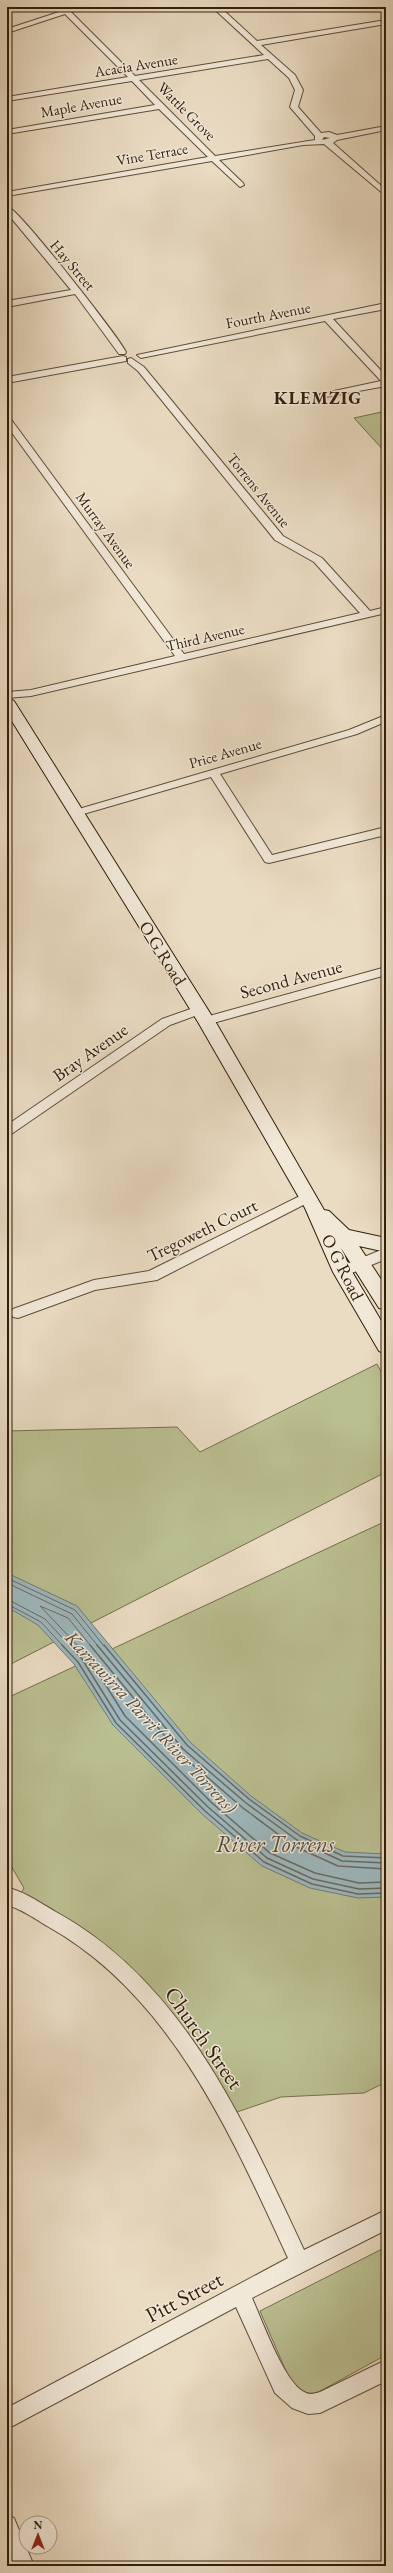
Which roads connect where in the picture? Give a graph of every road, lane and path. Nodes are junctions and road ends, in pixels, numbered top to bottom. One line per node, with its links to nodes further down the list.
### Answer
1 (79, 7): 4 (street)
2 (216, 7): 8 (street)
3 (382, 7): 5 (street)
4 (64, 9): 7 (street); 10 (street, Wattle Grove)
5 (386, 10)
6 (386, 22): 8 (street)
7 (7, 31)
8 (257, 43): 9 (street)
9 (270, 56): 10 (street, Acacia Avenue); 15 (street)
10 (135, 78): 11 (street, Acacia Avenue); 12 (street, Wattle Grove)
11 (7, 99)
12 (160, 106): 14 (street, Maple Avenue); 16 (street, Wattle Grove)
13 (386, 128): 15 (street, Vine Terrace)
14 (7, 132)
15 (325, 138): 16 (street, Vine Terrace); 19 (street)
16 (213, 158): 17 (street, Wattle Grove); 18 (street, Vine Terrace)
17 (240, 185)
18 (7, 194)
19 (386, 194)
20 (7, 208): 21 (street, Hay Street)
21 (77, 291): 22 (street); 25 (street, Hay Street)
22 (7, 304)
23 (386, 306): 24 (street, Fourth Avenue)
24 (327, 318): 25 (street, Fourth Avenue); 27 (street)
25 (130, 356): 26 (street, Fourth Avenue); 31 (street, Torrens Avenue)
26 (7, 380)
27 (386, 382): 28 (street)
28 (323, 396)
29 (7, 420): 32 (street, Murray Avenue)
30 (386, 610): 31 (street, Third Avenue)
31 (367, 614): 32 (street, Third Avenue)
32 (182, 658): 33 (street, Third Avenue)
33 (10, 707): 36 (main road, O G Road)
34 (381, 720): 35 (street, Price Avenue)
35 (213, 772): 36 (street, Price Avenue); 37 (street)
36 (76, 812): 39 (main road, O G Road)
37 (386, 831)
38 (386, 971): 39 (street, Second Avenue)
39 (202, 1016): 40 (street, Bray Avenue); 41 (main road, O G Road)
40 (7, 1132)
41 (311, 1202): 42 (main road, O G Road); 47 (main road, O G Road); 49 (street, Tregoweth Court)
42 (343, 1236): 43 (main road); 46 (main road, O G Road)
43 (386, 1245)
44 (386, 1253): 46 (street)
45 (386, 1262): 46 (street)
46 (362, 1266): 47 (street); 48 (main road, O G Road)
47 (342, 1272): 50 (main road, O G Road)
48 (383, 1292)
49 (18, 1313)
50 (386, 1346)
51 (7, 1898): 53 (street, Church Street)
52 (386, 2220): 53 (street, Pitt Street)
53 (300, 2262): 54 (street, Pitt Street)
54 (240, 2294): 55 (street); 56 (street, Pitt Street)
55 (386, 2370)
56 (7, 2419)
57 (7, 2525): 58 (street)
58 (24, 2566)

